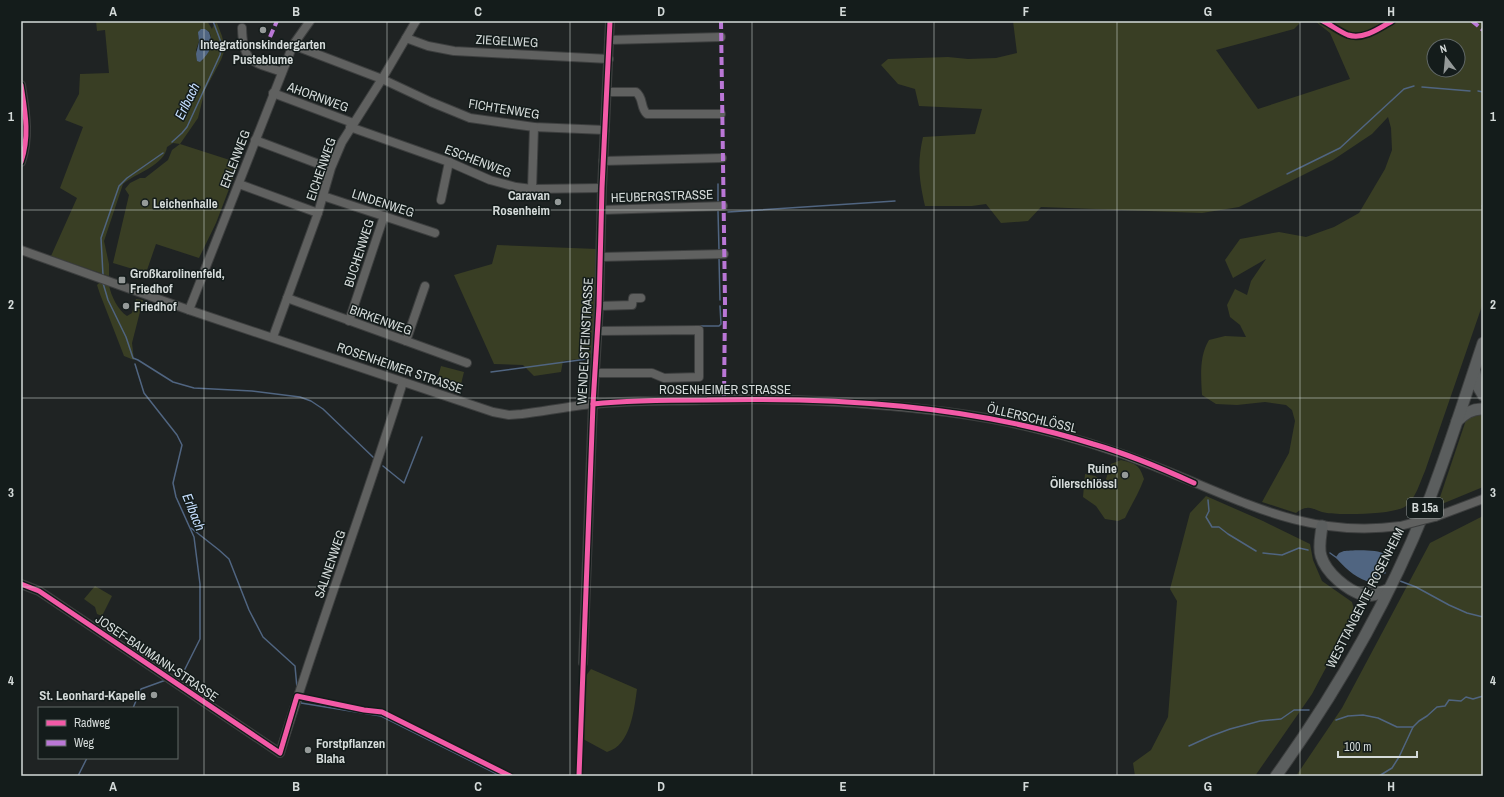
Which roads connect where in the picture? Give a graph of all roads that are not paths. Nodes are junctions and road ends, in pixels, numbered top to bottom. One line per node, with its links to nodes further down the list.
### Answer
1 (310, 21): 8 (street, ERLENWEG)
2 (416, 21): 6 (street, EICHENWEG)
3 (610, 21): 7 (street, WENDELSTEINSTRASSE)
4 (242, 28): 10 (street)
5 (721, 37): 7 (street)
6 (406, 38): 9 (street, ZIEGELWEG); 11 (street, EICHENWEG)
7 (609, 40): 9 (street, WENDELSTEINSTRASSE)
8 (293, 45): 10 (street, ERLENWEG); 11 (street, FICHTENWEG)
9 (608, 59): 13 (street, WENDELSTEINSTRASSE)
10 (282, 72): 14 (street, ERLENWEG)
11 (382, 79): 16 (street, EICHENWEG); 17 (street, FICHTENWEG)
12 (21, 85): 21 (street)
13 (607, 92): 15 (street); 18 (street, WENDELSTEINSTRASSE)
14 (273, 93): 16 (street, AHORNWEG); 19 (street, ERLENWEG)
15 (721, 114)
16 (352, 125): 22 (street, ESCHENWEG); 28 (street, EICHENWEG)
17 (534, 127): 18 (street, FICHTENWEG); 27 (street)
18 (605, 130): 23 (street, WENDELSTEINSTRASSE)
19 (255, 140): 24 (street); 25 (street, ERLENWEG)
20 (722, 158): 23 (street)
21 (21, 162)
22 (449, 162): 27 (street, ESCHENWEG); 29 (street)
23 (603, 162): 26 (street, WENDELSTEINSTRASSE)
24 (316, 163)
25 (239, 184): 32 (street); 42 (street, ERLENWEG)
26 (602, 188): 27 (street, ESCHENWEG); 31 (street, WENDELSTEINSTRASSE)
27 (532, 190)
28 (323, 196): 32 (street, EICHENWEG); 33 (street, LINDENWEG)
29 (441, 200)
30 (723, 206): 31 (street, HEUBERGSTRASSE)
31 (602, 210): 37 (street, WENDELSTEINSTRASSE)
32 (318, 213): 39 (street, EICHENWEG)
33 (384, 216): 34 (street, LINDENWEG); 43 (street, BUCHENWEG)
34 (435, 233)
35 (21, 250): 42 (street, ROSENHEIMER STRASSE)
36 (724, 254): 37 (street)
37 (601, 258): 41 (street, WENDELSTEINSTRASSE)
38 (425, 286): 46 (street)
39 (287, 298): 43 (street, BIRKENWEG); 45 (street, EICHENWEG)
40 (642, 298): 41 (street)
41 (600, 306): 44 (street, WENDELSTEINSTRASSE)
42 (189, 310): 45 (street, ROSENHEIMER STRASSE)
43 (349, 321): 46 (street, BIRKENWEG)
44 (598, 331): 50 (street, WENDELSTEINSTRASSE); 50 (street)
45 (273, 337): 51 (street, ROSENHEIMER STRASSE)
46 (406, 342): 48 (street, BIRKENWEG)
47 (1483, 343): 49 (highway, B 15a)
48 (467, 363)
49 (1475, 368): 52 (highway); 56 (highway, B 15a)
50 (595, 373): 54 (street, WENDELSTEINSTRASSE)
51 (403, 382): 54 (street, ROSENHEIMER STRASSE); 64 (street, SALINENWEG)
52 (1483, 395)
53 (858, 403): 54 (street, ROSENHEIMER STRASSE); 58 (street, ÖLLERSCHLÖSSL)
54 (593, 404): 63 (street, WENDELSTEINSTRASSE)
55 (1483, 409): 56 (highway)
56 (1456, 422): 60 (highway, WESTTANGENTE ROSENHEIM / B 15a)
57 (1483, 499): 58 (street, ÖLLERSCHLÖSSL, bridge)
58 (1322, 526): 61 (highway)
59 (21, 584): 64 (street, JOSEF-BAUMANN-STRASSE)
60 (1387, 590): 61 (highway); 62 (highway, WESTTANGENTE ROSENHEIM / B 15a)
61 (1364, 595): 62 (highway)
62 (1374, 618): 65 (highway, WESTTANGENTE ROSENHEIM / B 15a)
63 (583, 663)
64 (280, 753)
65 (1276, 776)

